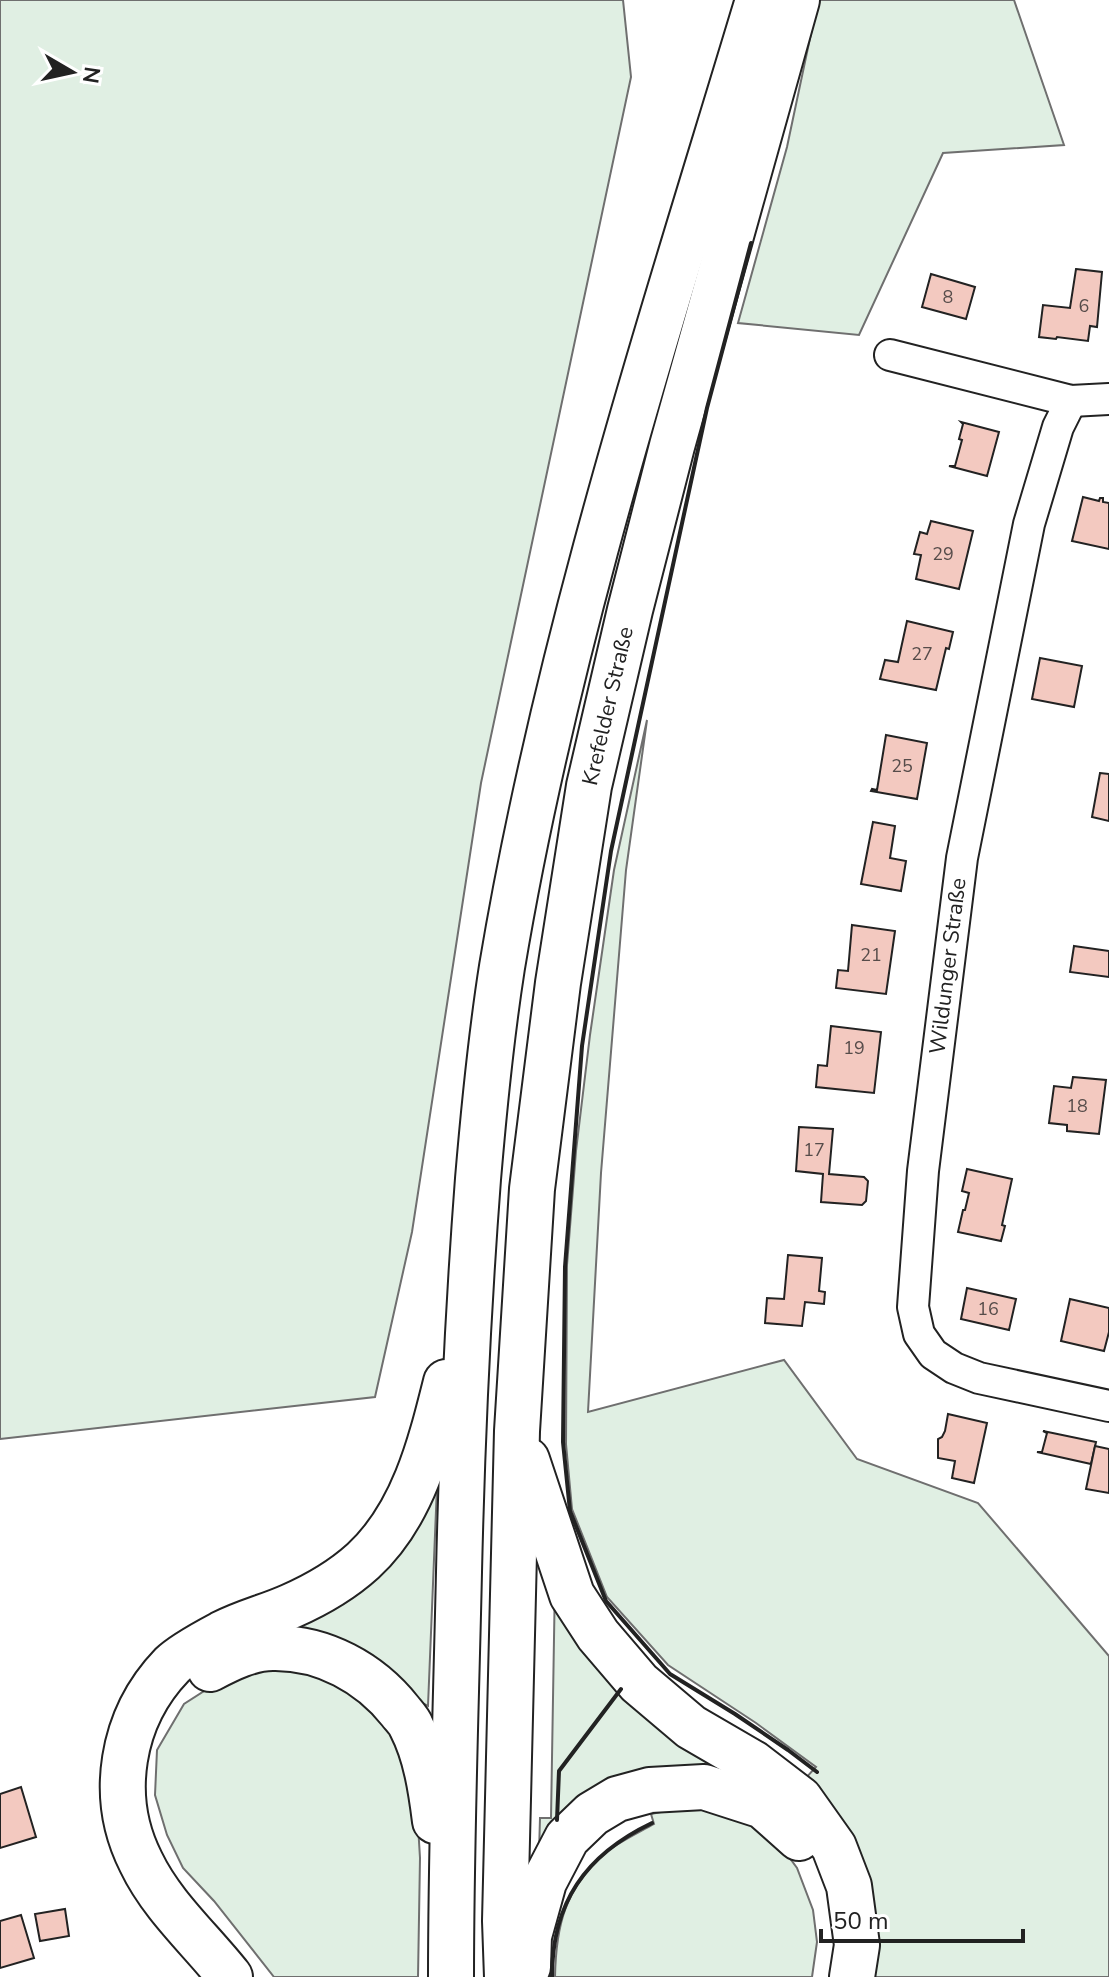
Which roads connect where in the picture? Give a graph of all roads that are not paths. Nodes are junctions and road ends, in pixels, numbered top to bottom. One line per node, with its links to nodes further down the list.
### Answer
1 (758, 0): 6 (highway)
2 (797, 0): 8 (highway, Krefelder Straße)
3 (890, 355): 5 (street)
4 (1109, 399): 5 (street)
5 (1071, 401): 7 (street, Wildunger Straße)
6 (469, 1295): 9 (highway); 10 (highway)
7 (1109, 1406)
8 (517, 1431): 13 (highway, Krefelder Straße); 16 (highway)
9 (451, 1923): 11 (highway); 12 (highway)
10 (230, 1977)
11 (259, 1977)
12 (451, 1977)
13 (507, 1977)
14 (528, 1977): 15 (highway)
15 (825, 1977)
16 (852, 1977)

